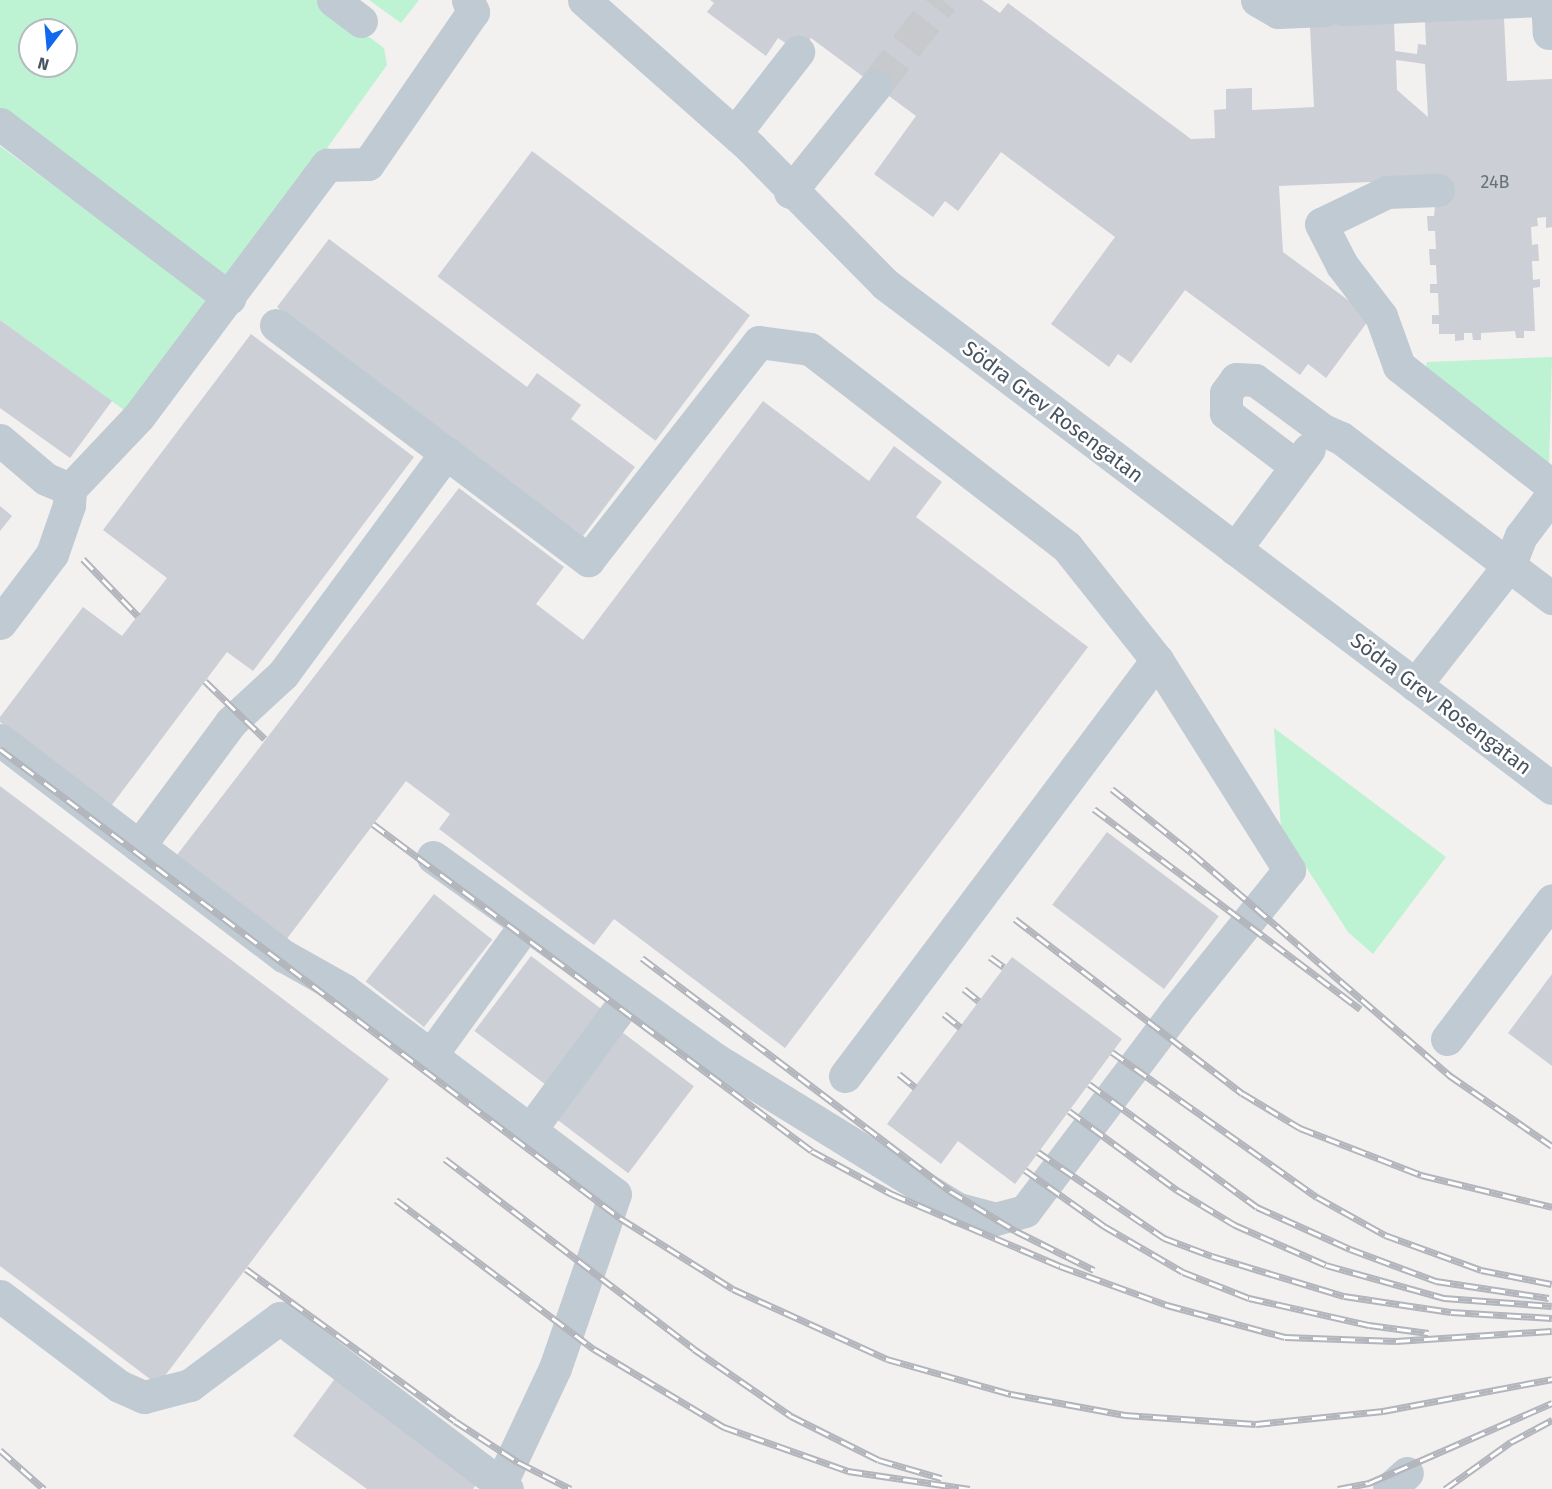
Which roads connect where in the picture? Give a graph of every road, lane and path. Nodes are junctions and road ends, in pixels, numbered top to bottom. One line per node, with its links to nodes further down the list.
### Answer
1 (333, 0): 7 (street)
2 (468, 0): 15 (street)
3 (584, 0): 12 (street, Södra Grev Rosengatan)
4 (1257, 0): 5 (street)
5 (1538, 0)
6 (1547, 0): 8 (street)
7 (361, 21)
8 (1549, 33)
9 (798, 52): 12 (street)
10 (876, 85): 14 (street)
11 (0, 123): 15 (street)
12 (735, 134): 14 (street, Södra Grev Rosengatan)
13 (1438, 190): 21 (street)
14 (790, 192): 24 (street, Södra Grev Rosengatan)
15 (229, 298): 22 (street)
16 (276, 325): 19 (street)
17 (1323, 430): 20 (street); 20 (street); 25 (street)
18 (0, 440): 22 (street)
19 (446, 453): 28 (street); 32 (street)
20 (1296, 466): 24 (street)
21 (1552, 486)
22 (70, 489): 27 (street)
23 (1552, 495): 25 (street)
24 (1235, 549): 29 (street, Södra Grev Rosengatan)
25 (1510, 564): 26 (street); 29 (street)
26 (1552, 598)
27 (0, 623)
28 (1157, 660): 36 (street); 39 (street)
29 (1415, 685): 31 (street, Södra Grev Rosengatan)
30 (0, 740): 32 (street)
31 (1552, 788)
32 (139, 846): 38 (street)
33 (433, 857): 35 (street)
34 (1552, 900): 37 (street)
35 (526, 924): 36 (street); 38 (street)
36 (628, 997): 40 (street)
37 (1447, 1039)
38 (431, 1055): 40 (street)
39 (845, 1077)
40 (530, 1130): 42 (street)
41 (0, 1296): 42 (street)
42 (502, 1488)

